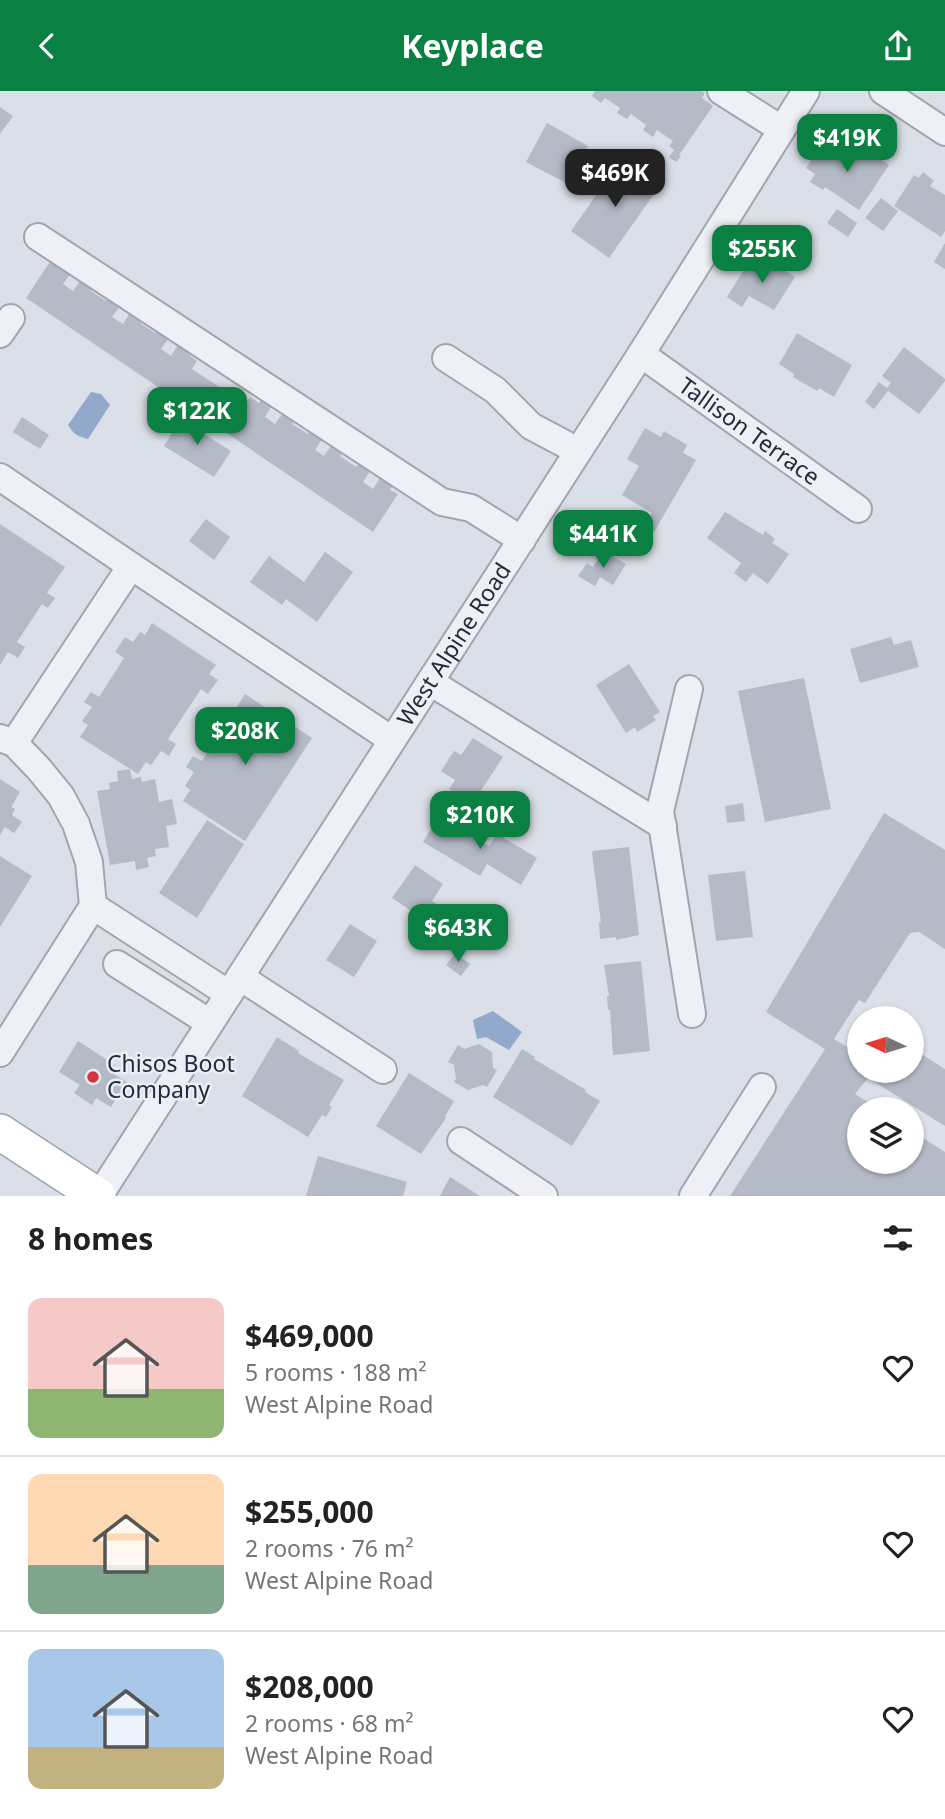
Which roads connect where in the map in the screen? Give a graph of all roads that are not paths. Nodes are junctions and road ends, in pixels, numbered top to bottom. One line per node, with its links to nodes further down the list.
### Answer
1 (721, 91): 4 (street)
2 (806, 91): 4 (street, West Alpine Road)
3 (884, 91): 5 (street)
4 (781, 129): 7 (street, West Alpine Road)
5 (945, 132)
6 (38, 237): 12 (street)
7 (641, 354): 9 (street, West Alpine Road); 11 (street, Tallison Terrace)
8 (446, 358): 9 (street)
9 (578, 451): 12 (street, West Alpine Road)
10 (0, 477): 13 (street)
11 (858, 509)
12 (522, 540): 14 (street, West Alpine Road)
13 (131, 566): 16 (street); 17 (street)
14 (430, 682): 17 (street, West Alpine Road); 18 (street)
15 (689, 689): 18 (street)
16 (7, 740): 19 (street)
17 (392, 740): 21 (street, West Alpine Road)
18 (663, 826): 22 (street)
19 (93, 906): 21 (street); 24 (street)
20 (117, 964): 23 (street)
21 (234, 986): 23 (street, West Alpine Road); 25 (street)
22 (692, 1014)
23 (210, 1023): 29 (street, West Alpine Road)
24 (0, 1053)
25 (383, 1070)
26 (762, 1087): 31 (street)
27 (0, 1132): 29 (main road)
28 (461, 1141): 30 (street)
29 (98, 1196)
30 (544, 1196)
31 (693, 1196)

